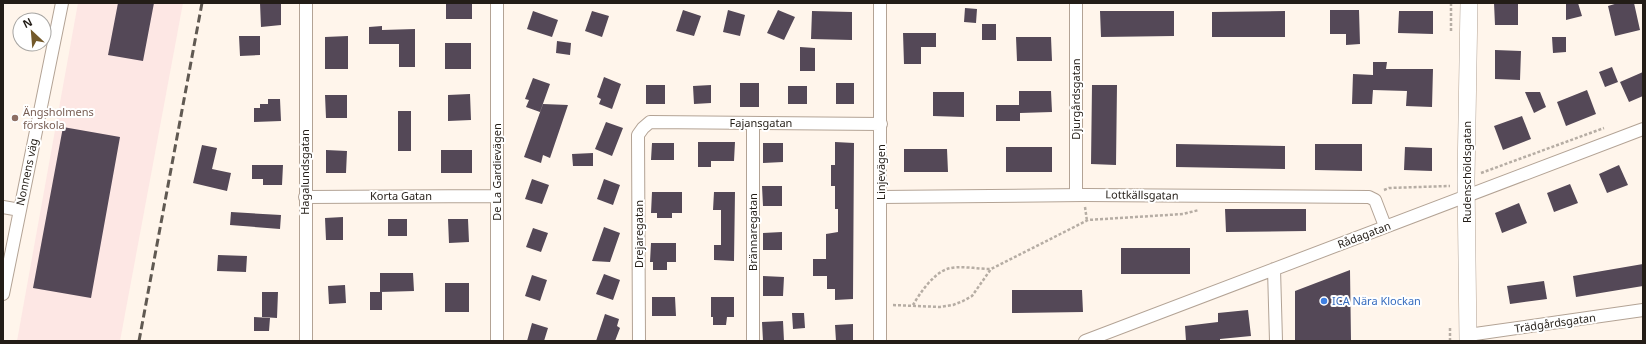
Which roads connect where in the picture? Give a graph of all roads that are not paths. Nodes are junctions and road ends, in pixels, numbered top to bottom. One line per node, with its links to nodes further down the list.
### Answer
1 (62, 3): 17 (street, Nonnens väg)
2 (306, 3): 14 (street, Hagalundsgatan)
3 (497, 3): 12 (street, De La Gardievägen)
4 (880, 3): 8 (street, Linjevägen)
5 (1076, 3): 11 (street, Djurgårdsgatan)
6 (1469, 3): 13 (street, Rudenschöldsgatan)
7 (753, 123): 8 (street, Fajansgatan); 9 (street, Fajansgatan); 26 (street, Brännaregatan)
8 (881, 124): 15 (street, Linjevägen)
9 (643, 128): 25 (street, Drejaregatan)
10 (1643, 129): 13 (street, Rådagatan)
11 (1076, 195): 15 (street, Lottkällsgatan); 18 (street, Lottkällsgatan)
12 (497, 196): 14 (street, Korta Gatan); 24 (street, De La Gardievägen)
13 (1466, 196): 18 (street, Rådagatan); 22 (street, Rudenschöldsgatan)
14 (305, 197): 23 (street, Hagalundsgatan)
15 (880, 197): 27 (street, Linjevägen)
16 (3, 207): 17 (street)
17 (20, 210): 20 (street, Nonnens väg)
18 (1385, 226): 19 (street, Rådagatan)
19 (1274, 269): 28 (street, Rådagatan); 29 (street)
20 (3, 294)
21 (1643, 310): 22 (street, Trädgårdsgatan)
22 (1468, 338)
23 (306, 341)
24 (497, 341)
25 (639, 341)
26 (753, 341)
27 (880, 341)
28 (1085, 341)
29 (1276, 341)

